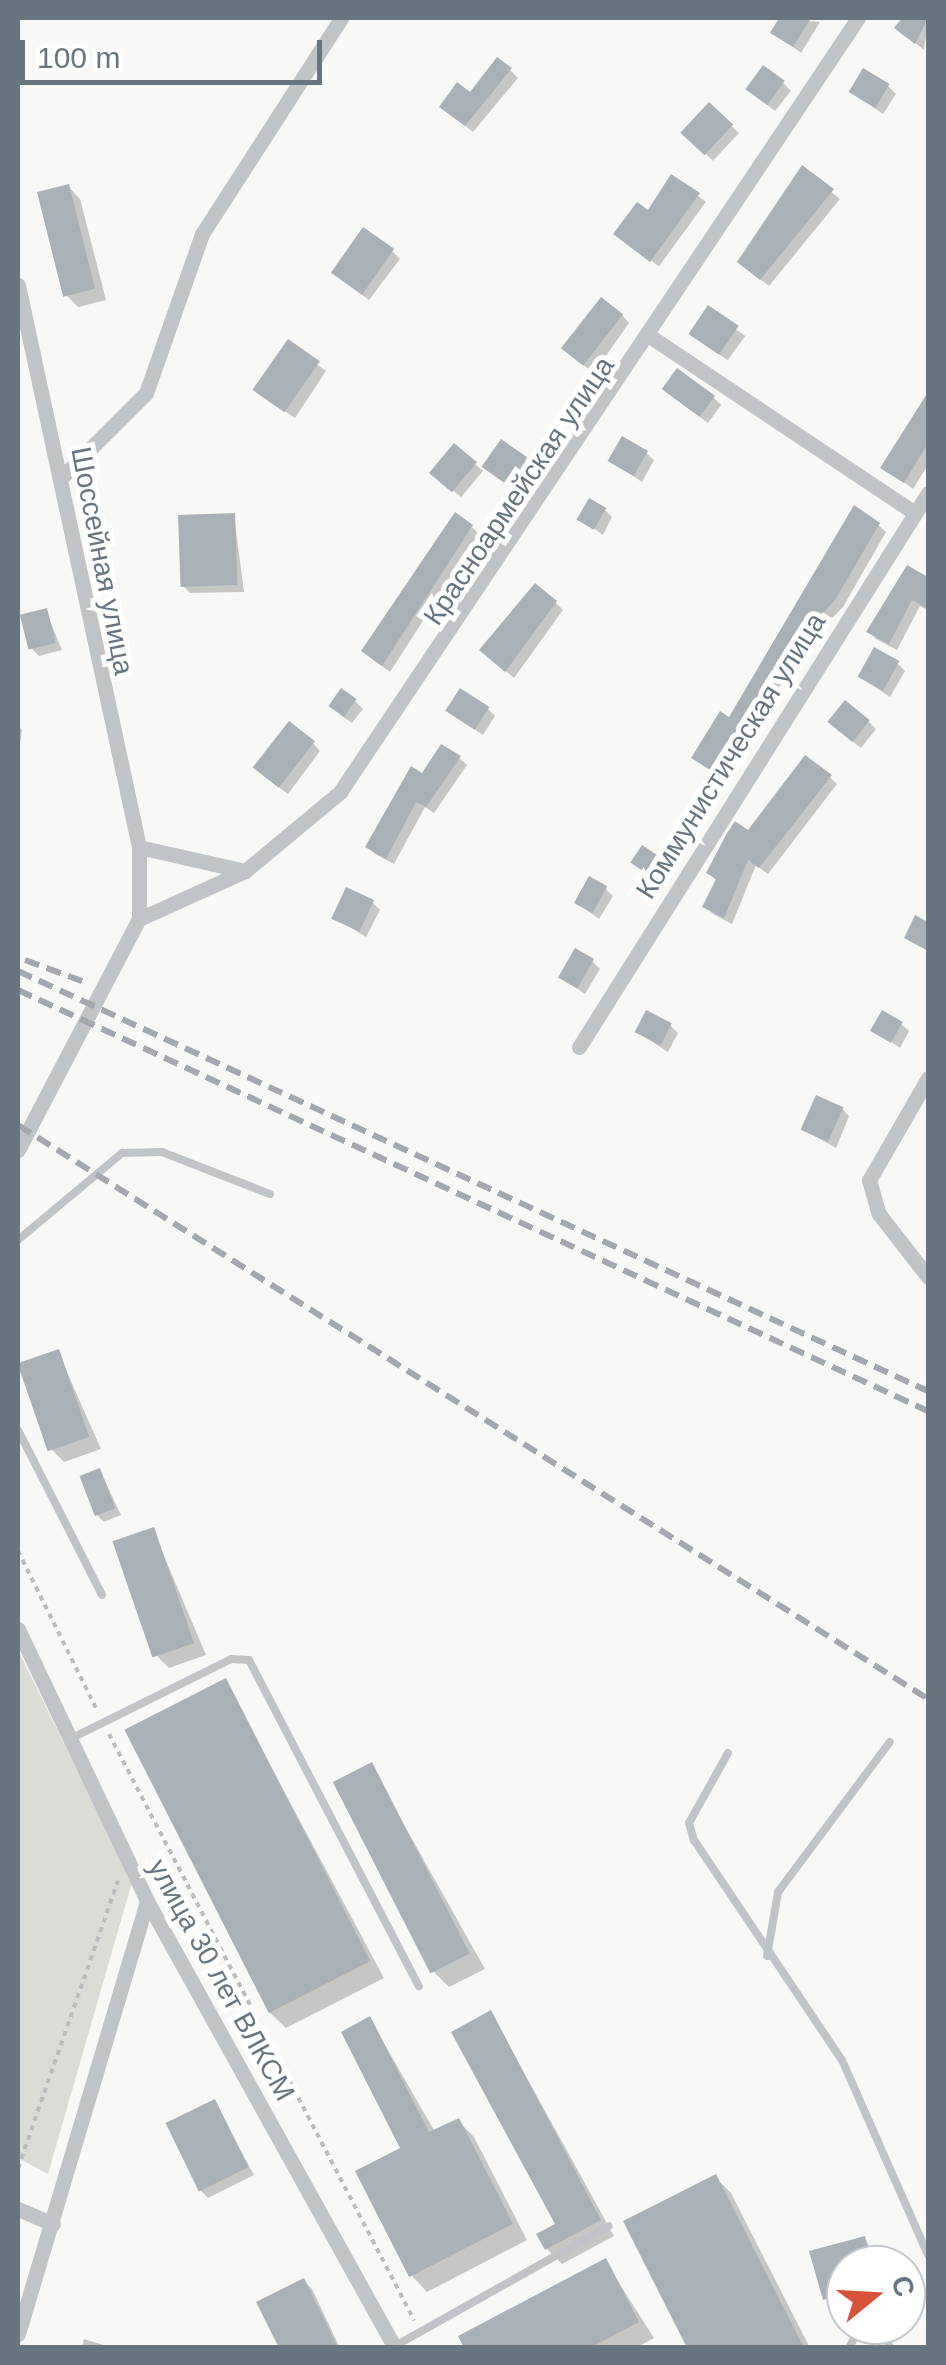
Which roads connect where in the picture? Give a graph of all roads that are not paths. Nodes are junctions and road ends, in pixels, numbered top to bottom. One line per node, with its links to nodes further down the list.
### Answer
1 (340, 18): 5 (street)
2 (858, 18): 4 (street, Красноармейская улица)
3 (18, 285): 5 (street, Шоссейная улица)
4 (652, 337): 7 (street); 9 (street, Красноармейская улица)
5 (62, 477): 8 (street, Шоссейная улица)
6 (928, 494): 7 (street, Коммунистическая улица)
7 (913, 512): 11 (street, Коммунистическая улица)
8 (138, 847): 9 (street); 10 (street, Шоссейная улица)
9 (245, 871): 10 (street, Красноармейская улица)
10 (139, 919): 13 (street)
11 (580, 1048)
12 (928, 1078): 16 (street)
13 (18, 1150)
14 (270, 1194): 15 (lane)
15 (18, 1240)
16 (928, 1277)
17 (18, 1430): 18 (lane)
18 (102, 1595)
19 (18, 1628): 20 (street, улица 30 лет ВЛКСМ)
20 (70, 1739): 23 (street, улица 30 лет ВЛКСМ); 25 (lane)
21 (890, 1742): 24 (lane)
22 (728, 1754): 24 (lane)
23 (146, 1901): 27 (street); 31 (street, улица 30 лет ВЛКСМ)
24 (767, 1956): 29 (lane)
25 (419, 1986)
26 (18, 2210): 27 (street)
27 (52, 2224): 30 (street)
28 (609, 2226): 31 (lane)
29 (928, 2255)
30 (18, 2334)
31 (395, 2347)
32 (849, 2348): 33 (lane)
33 (890, 2348)

